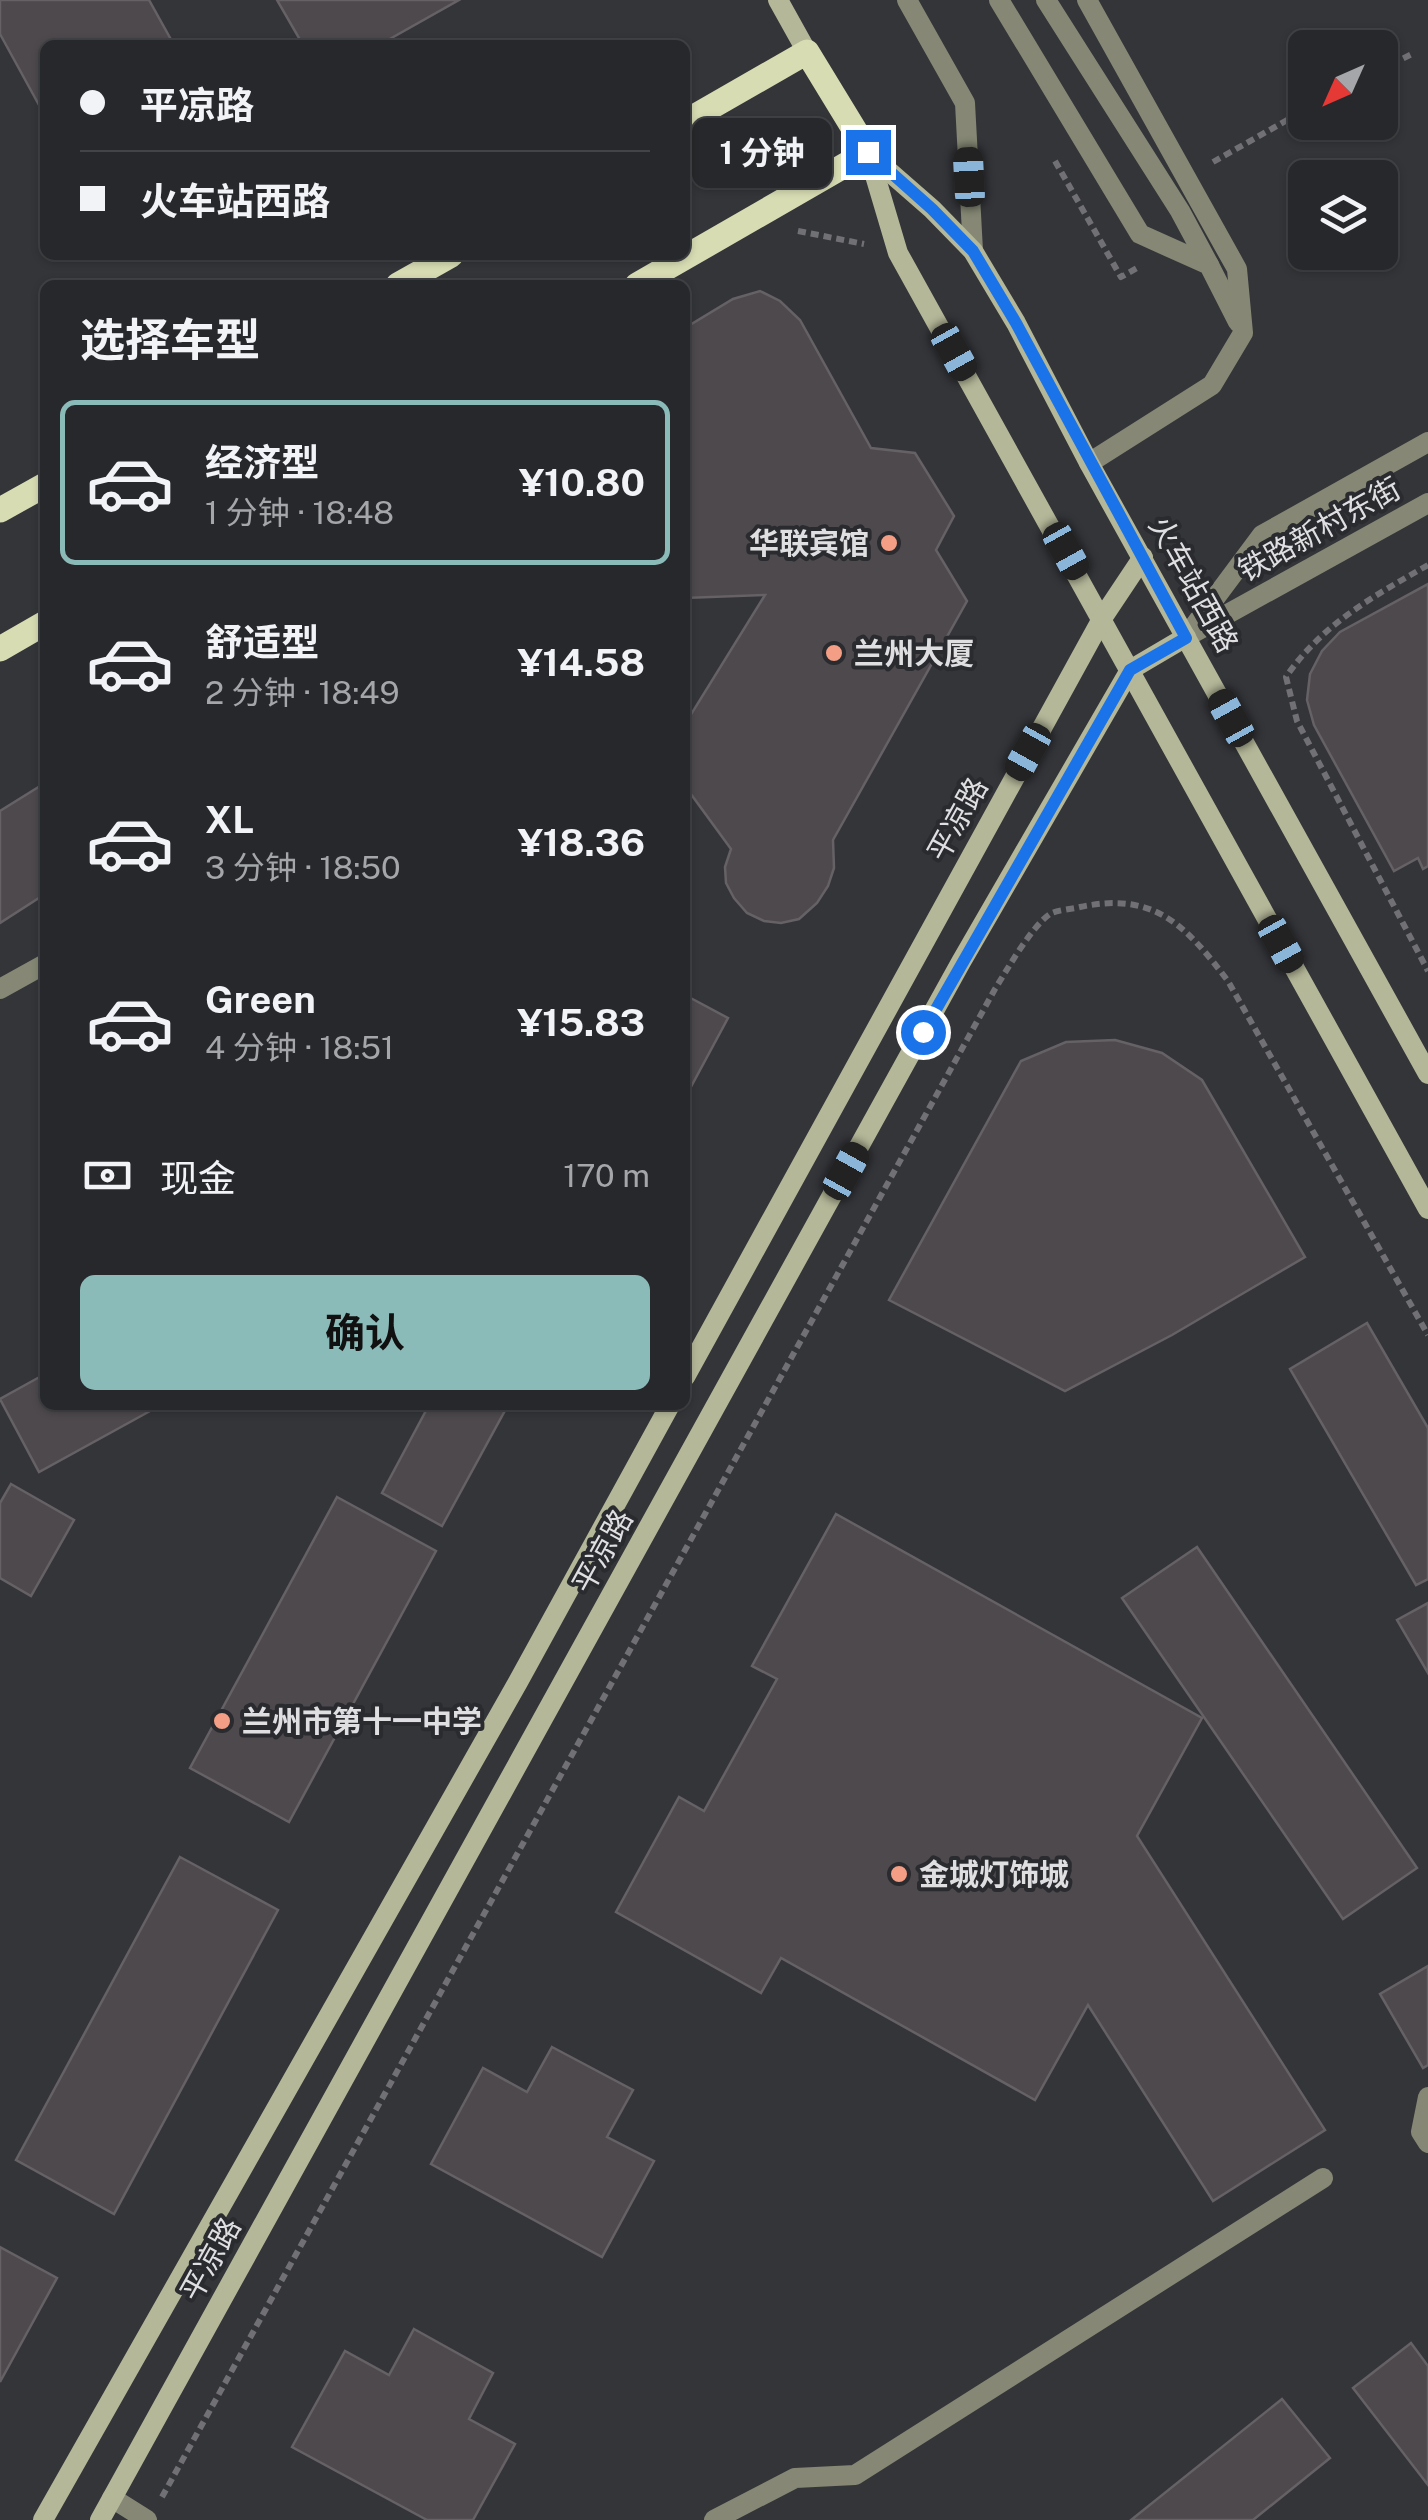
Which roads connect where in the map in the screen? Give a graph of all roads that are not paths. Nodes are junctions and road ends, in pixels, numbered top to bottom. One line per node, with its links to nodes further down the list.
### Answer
1 (778, 0): 6 (street)
2 (907, 0): 9 (street)
3 (999, 0): 13 (street)
4 (1046, 0): 13 (street)
5 (1088, 0): 16 (street)
6 (807, 52): 7 (main road); 8 (main road, 火车站西路)
7 (690, 119)
8 (868, 152): 9 (street, 火车站西路); 10 (main road); 23 (street, 火车站西路)
9 (973, 251): 18 (street, 火车站西路)
10 (690, 254)
11 (444, 260): 14 (main road)
12 (680, 260): 15 (main road)
13 (1209, 265): 16 (street)
14 (416, 280)
15 (645, 280)
16 (1244, 333): 18 (street)
17 (1428, 442): 25 (street)
18 (1089, 463): 22 (street, 火车站西路)
19 (40, 488): 21 (main road)
20 (1428, 503): 25 (street, 铁路新村东街)
21 (0, 510)
22 (1143, 557): 23 (street, 平凉路); 25 (street, 火车站西路)
23 (1102, 617): 27 (street, 火车站西路); 32 (street, 平凉路)
24 (40, 627): 26 (main road)
25 (1186, 638): 27 (street); 30 (street, 火车站西路)
26 (0, 649)
27 (1130, 670): 31 (street, 火车站西路); 37 (street, 平凉路)
28 (40, 967): 29 (street)
29 (0, 989)
30 (1428, 1074)
31 (1428, 1210)
32 (690, 1368)
33 (667, 1410): 39 (street, 平凉路)
34 (1428, 2097): 35 (street)
35 (1428, 2143)
36 (1323, 2178): 41 (street)
37 (112, 2498): 38 (street); 40 (street, 平凉路)
38 (153, 2511)
39 (43, 2520)
40 (100, 2520)
41 (714, 2520)

